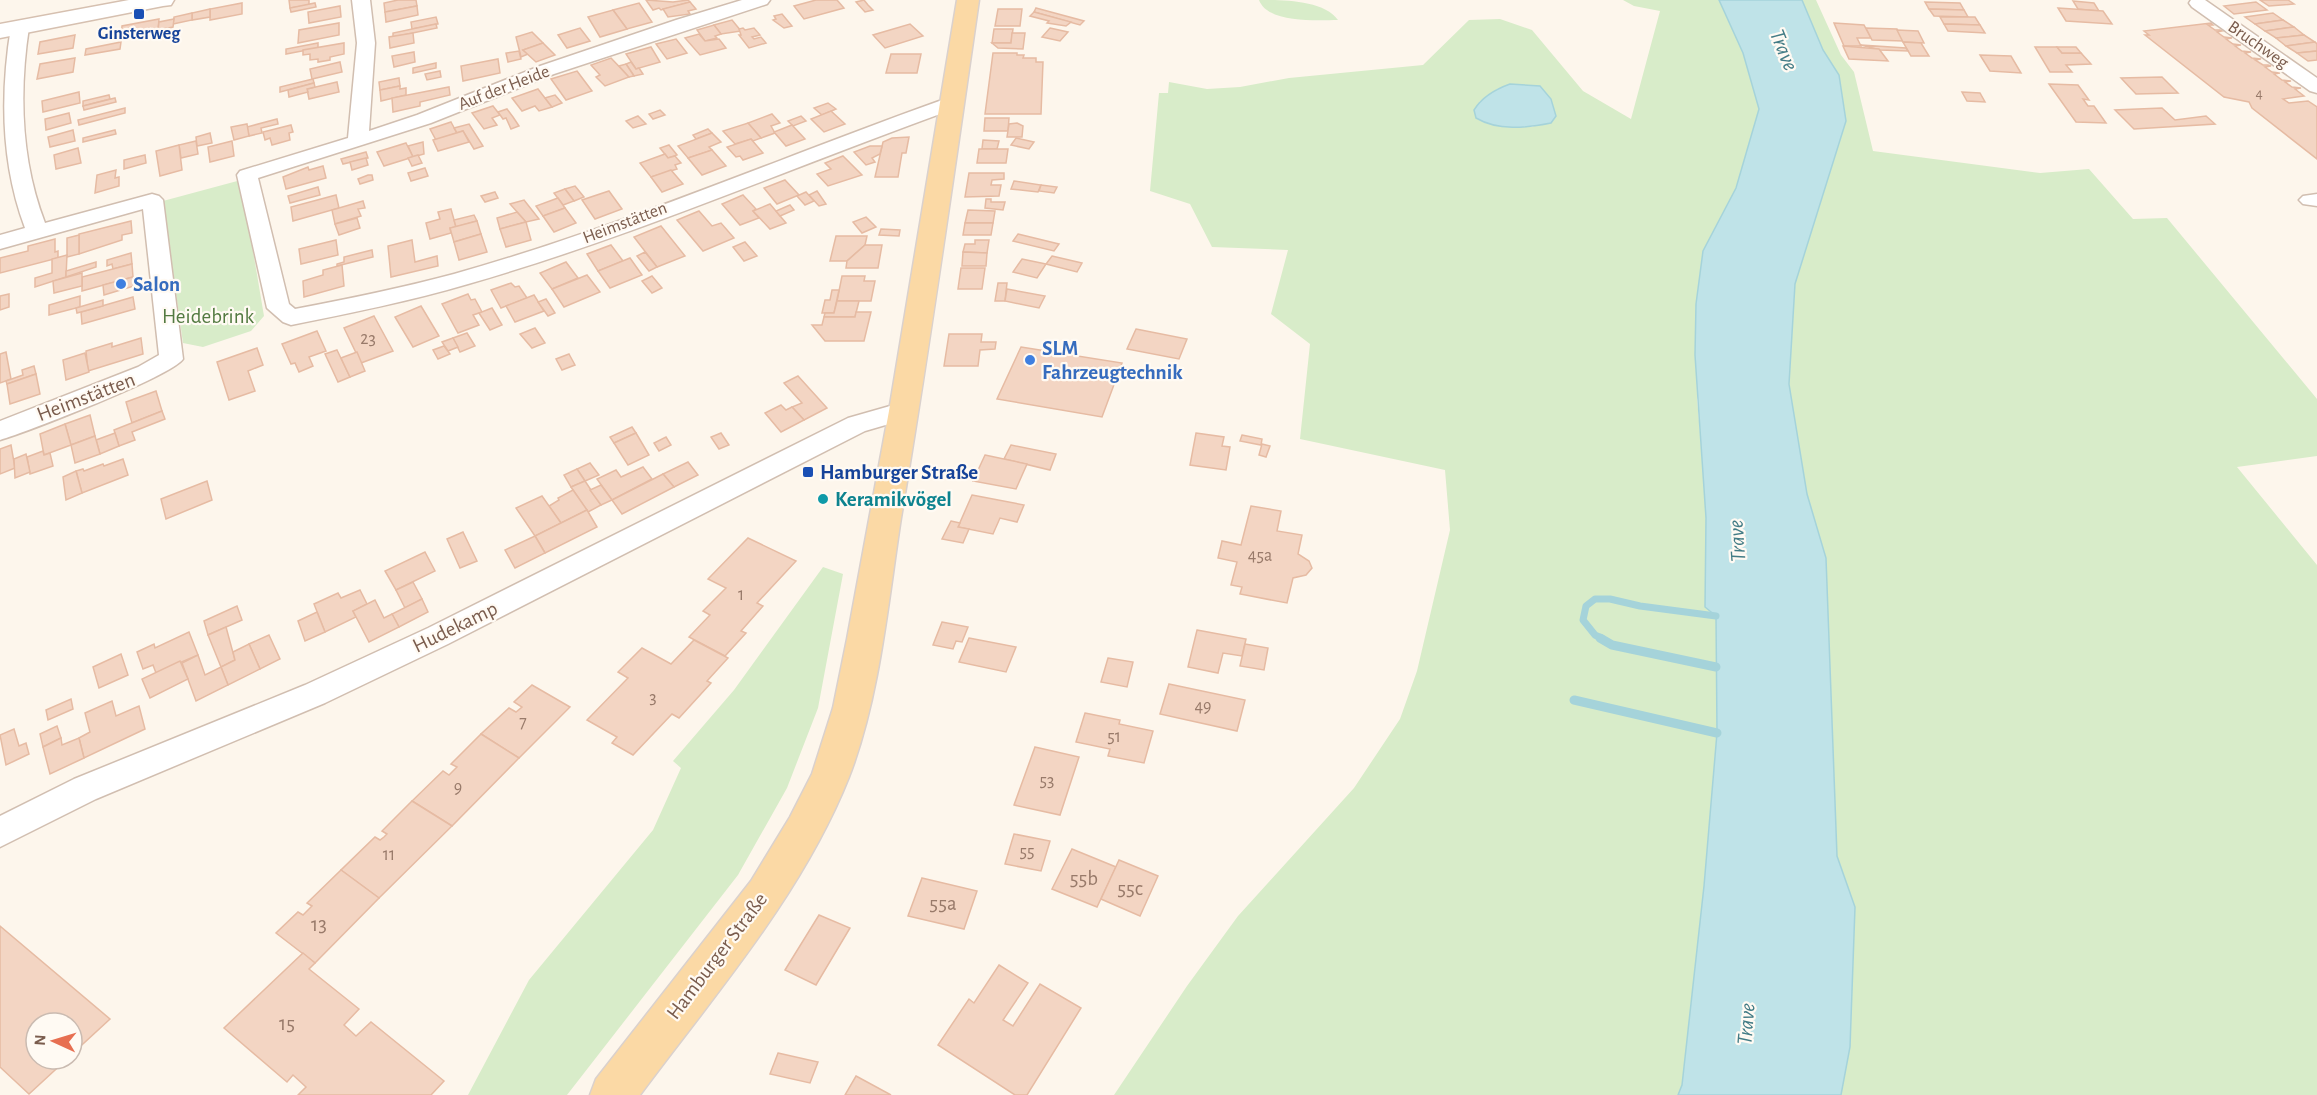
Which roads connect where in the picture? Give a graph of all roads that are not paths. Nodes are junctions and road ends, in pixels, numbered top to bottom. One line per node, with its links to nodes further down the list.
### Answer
1 (163, 0): 6 (main road)
2 (361, 0): 9 (street)
3 (761, 0): 9 (street, Auf der Heide)
4 (968, 0): 8 (main road, Hamburger Straße)
5 (2198, 3): 7 (street, Bruchweg)
6 (10, 29): 11 (street)
7 (2317, 87)
8 (952, 102): 10 (street, Heimstätten); 13 (main road, Hamburger Straße)
9 (358, 141): 10 (street, Auf der Heide)
10 (247, 175)
11 (36, 231): 12 (street); 14 (street, Heimstätten)
12 (0, 242)
13 (904, 411): 15 (street, Hudekamp); 16 (main road, Hamburger Straße)
14 (0, 431)
15 (0, 832)
16 (612, 1095)

